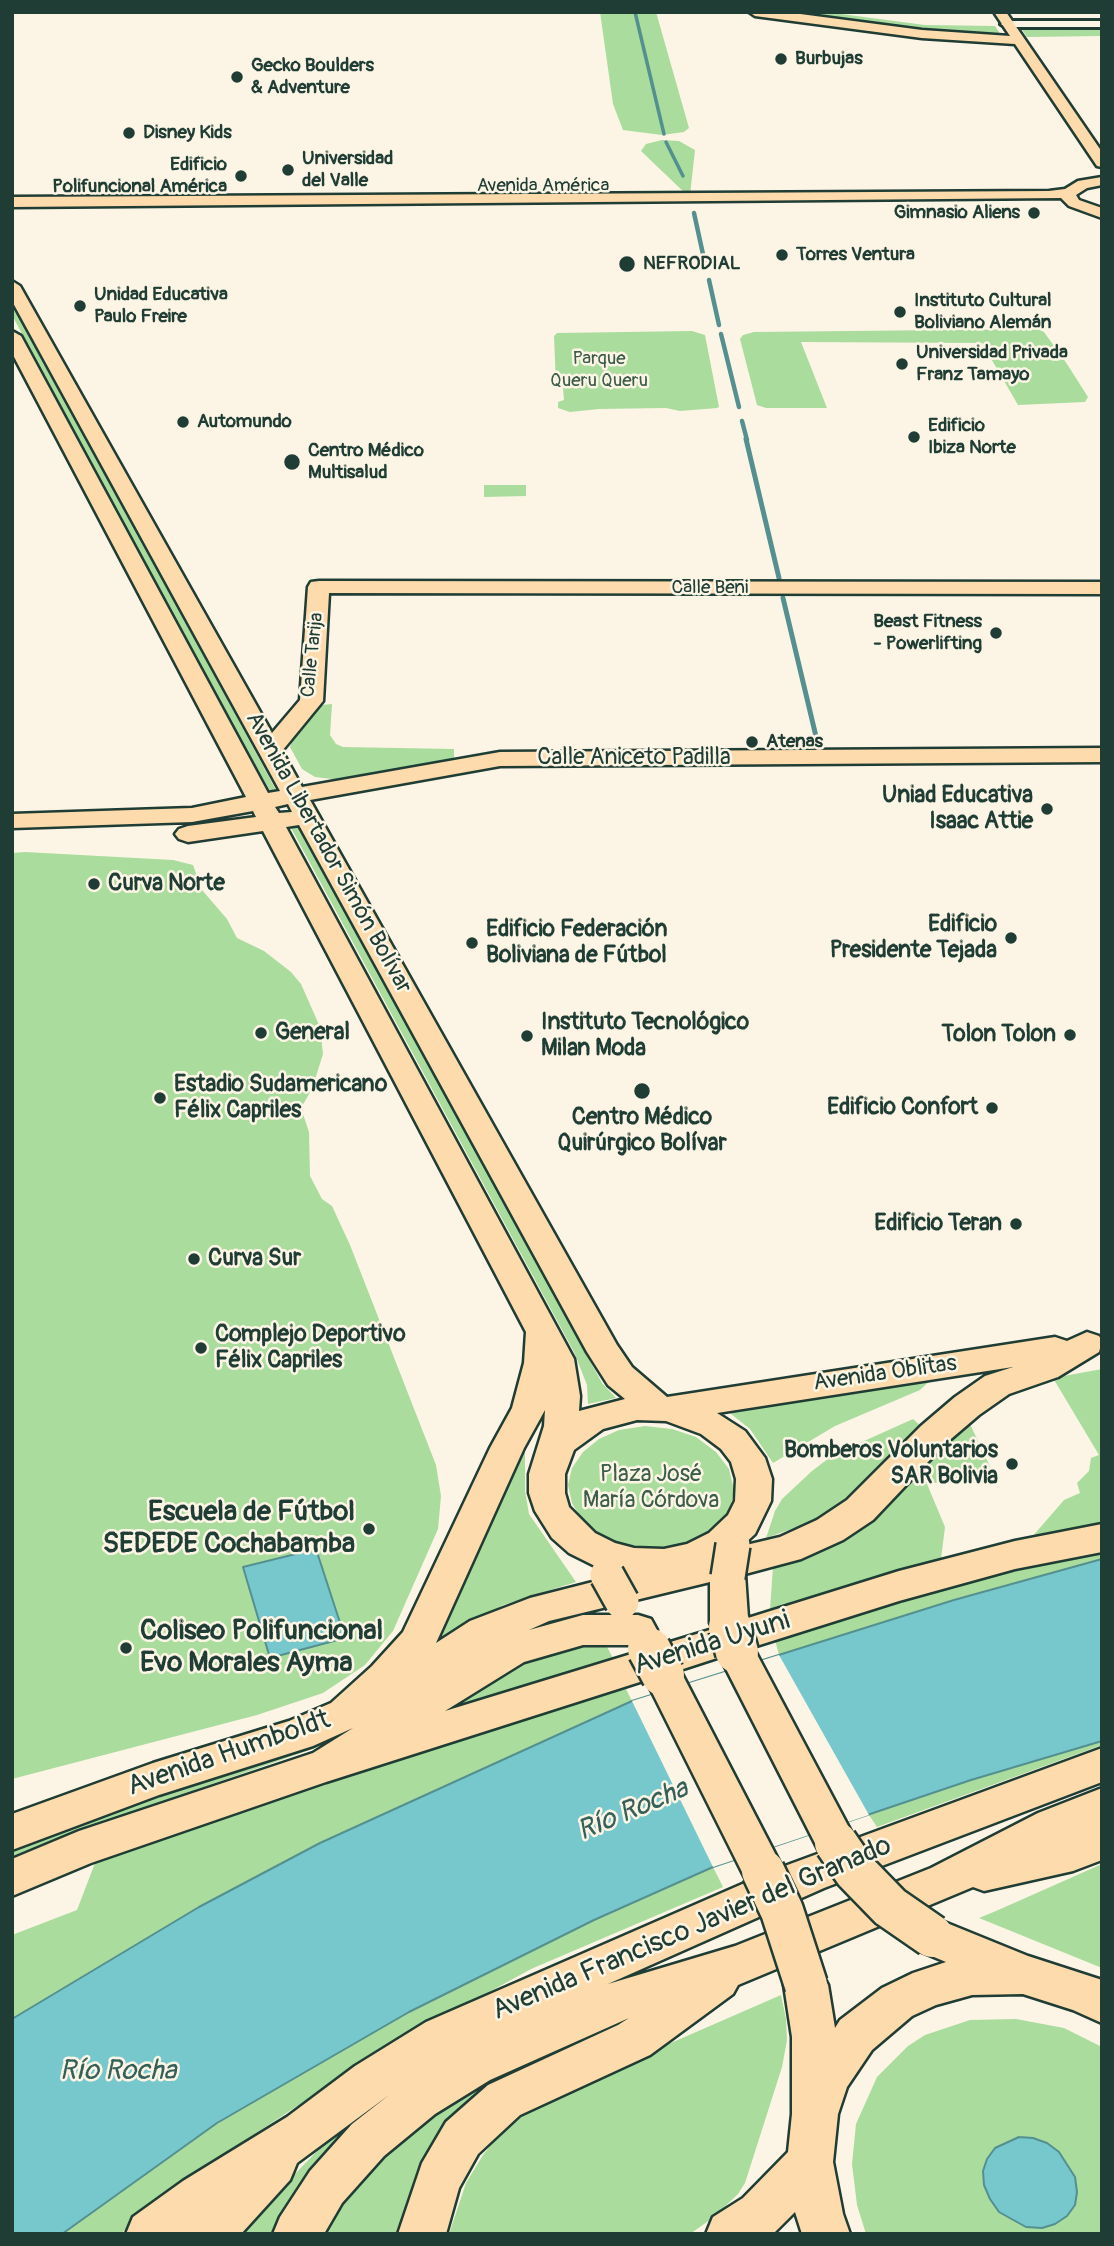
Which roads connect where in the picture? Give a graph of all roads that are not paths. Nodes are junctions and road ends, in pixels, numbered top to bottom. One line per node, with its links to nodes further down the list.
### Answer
1 (755, 12): 7 (main road)
2 (835, 12): 5 (main road)
3 (1003, 18): 4 (street); 6 (main road); 7 (main road)
4 (1102, 23)
5 (977, 24)
6 (992, 24)
7 (1023, 39): 8 (main road)
8 (1102, 163)
9 (1102, 180): 10 (main road)
10 (1071, 198): 11 (main road, Avenida América); 12 (main road)
11 (14, 207)
12 (1102, 214)
13 (12, 286): 17 (main road, Avenida Libertador Simón Bolívar)
14 (12, 336): 20 (main road, Avenida Libertador Simón Bolívar)
15 (319, 587): 16 (main road, Calle Beni); 17 (main road, Calle Tarija)
16 (1102, 588)
17 (270, 751): 19 (main road, Avenida Libertador Simón Bolívar)
18 (1102, 755): 19 (main road, Calle Aniceto Padilla)
19 (302, 806): 20 (main road, Calle Aniceto Padilla); 25 (main road, Avenida Libertador Simón Bolívar)
20 (267, 812): 21 (main road); 22 (main road); 23 (main road, Avenida Libertador Simón Bolívar)
21 (12, 821)
22 (12, 837)
23 (541, 1327): 26 (main road, Avenida Libertador Simón Bolívar); 31 (main road, Avenida Humboldt)
24 (1094, 1343): 25 (main road, Avenida Oblitas); 31 (main road)
25 (663, 1408): 26 (main road); 29 (main road)
26 (552, 1456): 28 (main road)
27 (1102, 1538): 32 (main road, Avenida Uyuni)
28 (582, 1543): 29 (main road); 30 (main road)
29 (734, 1549): 40 (main road, bridge)
30 (641, 1637): 32 (main road, Avenida Humboldt); 42 (main road, bridge)
31 (345, 1714): 35 (main road, Avenida Humboldt)
32 (326, 1765): 37 (main road, Avenida Humboldt)
33 (1102, 1765): 43 (main road, Avenida Francisco Javier del Granado)
34 (1102, 1805): 38 (main road)
35 (12, 1832)
36 (1102, 1842): 38 (main road)
37 (12, 1878)
38 (946, 1881): 39 (main road)
39 (738, 1965): 47 (main road); 48 (main road)
40 (1023, 1974): 41 (main road); 42 (main road)
41 (1096, 1998)
42 (815, 2114): 44 (main road)
43 (303, 2133): 45 (main road); 46 (main road)
44 (810, 2162): 49 (main road); 50 (main road)
45 (150, 2234)
46 (208, 2234)
47 (297, 2234)
48 (422, 2234)
49 (730, 2234)
50 (826, 2234)

